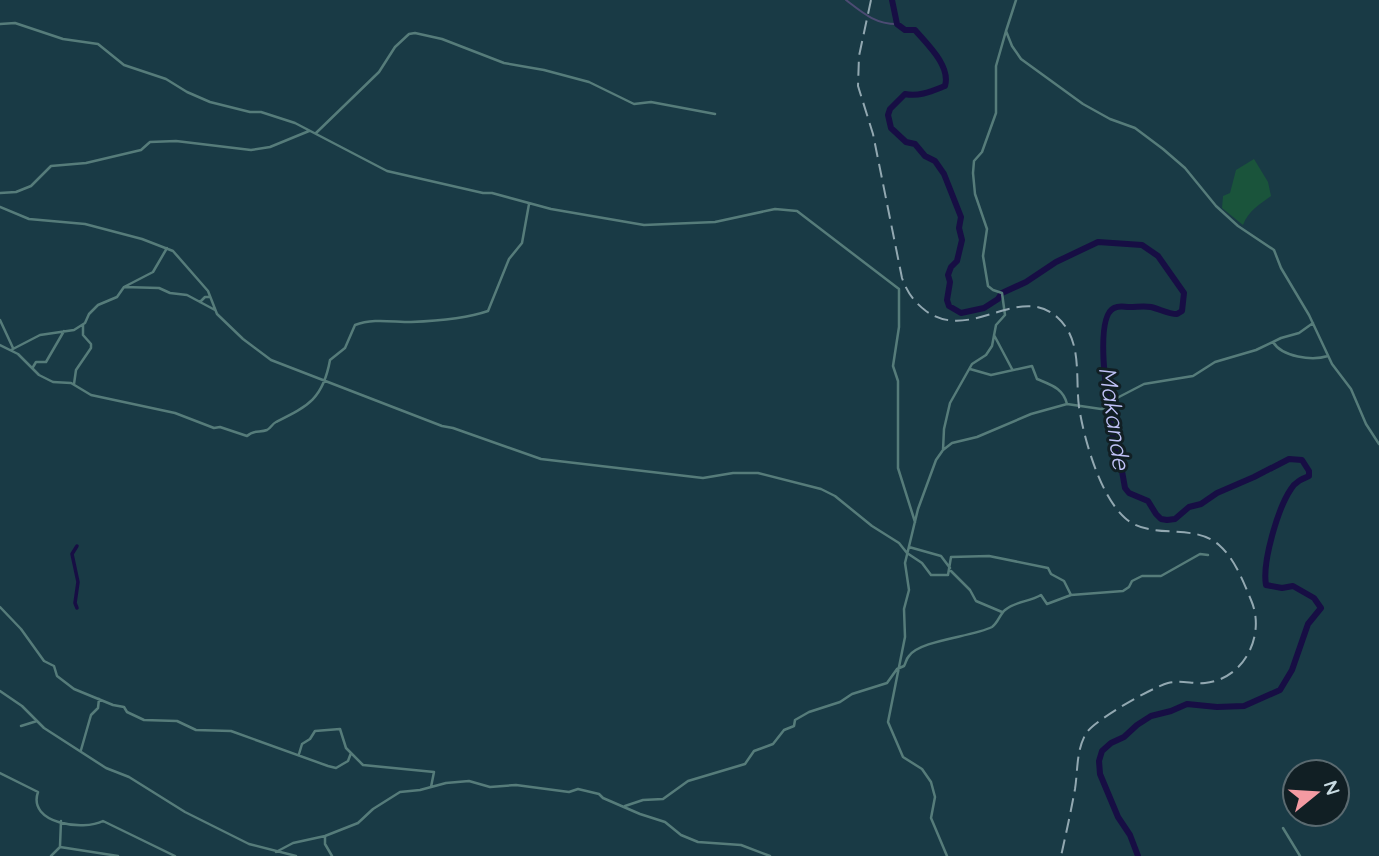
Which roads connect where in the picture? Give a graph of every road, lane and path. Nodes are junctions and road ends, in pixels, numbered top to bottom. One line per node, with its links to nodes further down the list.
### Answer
1 (1016, 0): 3 (street)
2 (0, 22): 5 (street)
3 (1006, 31): 16 (street); 19 (street)
4 (715, 114): 6 (street)
5 (309, 131): 6 (street); 7 (street)
6 (316, 132): 8 (street)
7 (0, 194)
8 (528, 204): 27 (street); 32 (street)
9 (0, 207): 10 (street)
10 (166, 248): 11 (street); 12 (street)
11 (124, 287): 13 (street); 17 (street)
12 (210, 297): 13 (street); 14 (street)
13 (200, 302): 14 (street)
14 (216, 310): 27 (street)
15 (0, 320): 22 (street)
16 (1313, 323): 20 (street); 23 (street)
17 (83, 324): 18 (street); 28 (street)
18 (64, 330): 22 (street); 24 (street)
19 (994, 335): 25 (street); 26 (street)
20 (1273, 342): 23 (street); 29 (street)
21 (0, 345): 22 (street)
22 (12, 349): 24 (street)
23 (1329, 356): 30 (street)
24 (33, 367): 28 (street)
25 (969, 369): 26 (street); 31 (street)
26 (1012, 369): 29 (street)
27 (325, 383): 28 (street); 34 (street)
28 (74, 384)
29 (1067, 404): 31 (street)
30 (1379, 444)
31 (943, 450): 32 (street)
32 (915, 522): 33 (street)
33 (909, 547): 34 (street); 36 (street)
34 (907, 553): 36 (street); 40 (street)
35 (1208, 555): 37 (street)
36 (951, 570): 37 (street); 39 (street)
37 (1071, 595): 39 (street)
38 (0, 607): 42 (street)
39 (1002, 612): 40 (street)
40 (900, 668): 50 (street); 62 (street)
41 (0, 691): 43 (street)
42 (99, 699): 45 (street); 47 (street)
43 (37, 721): 44 (street); 45 (street)
44 (21, 726)
45 (80, 750): 55 (street)
46 (351, 753): 47 (street); 47 (street); 49 (street)
47 (299, 754)
48 (0, 773): 51 (street)
49 (431, 787): 50 (street); 53 (street)
50 (625, 806): 61 (street)
51 (61, 821): 54 (street); 58 (street)
52 (1283, 828): 63 (street)
53 (325, 836): 55 (street); 60 (street)
54 (60, 847): 56 (street); 57 (street)
55 (276, 852): 59 (street)
56 (51, 856)
57 (118, 856)
58 (175, 856)
59 (296, 856)
60 (332, 856)
61 (770, 856)
62 (947, 856)
63 (1300, 856)

